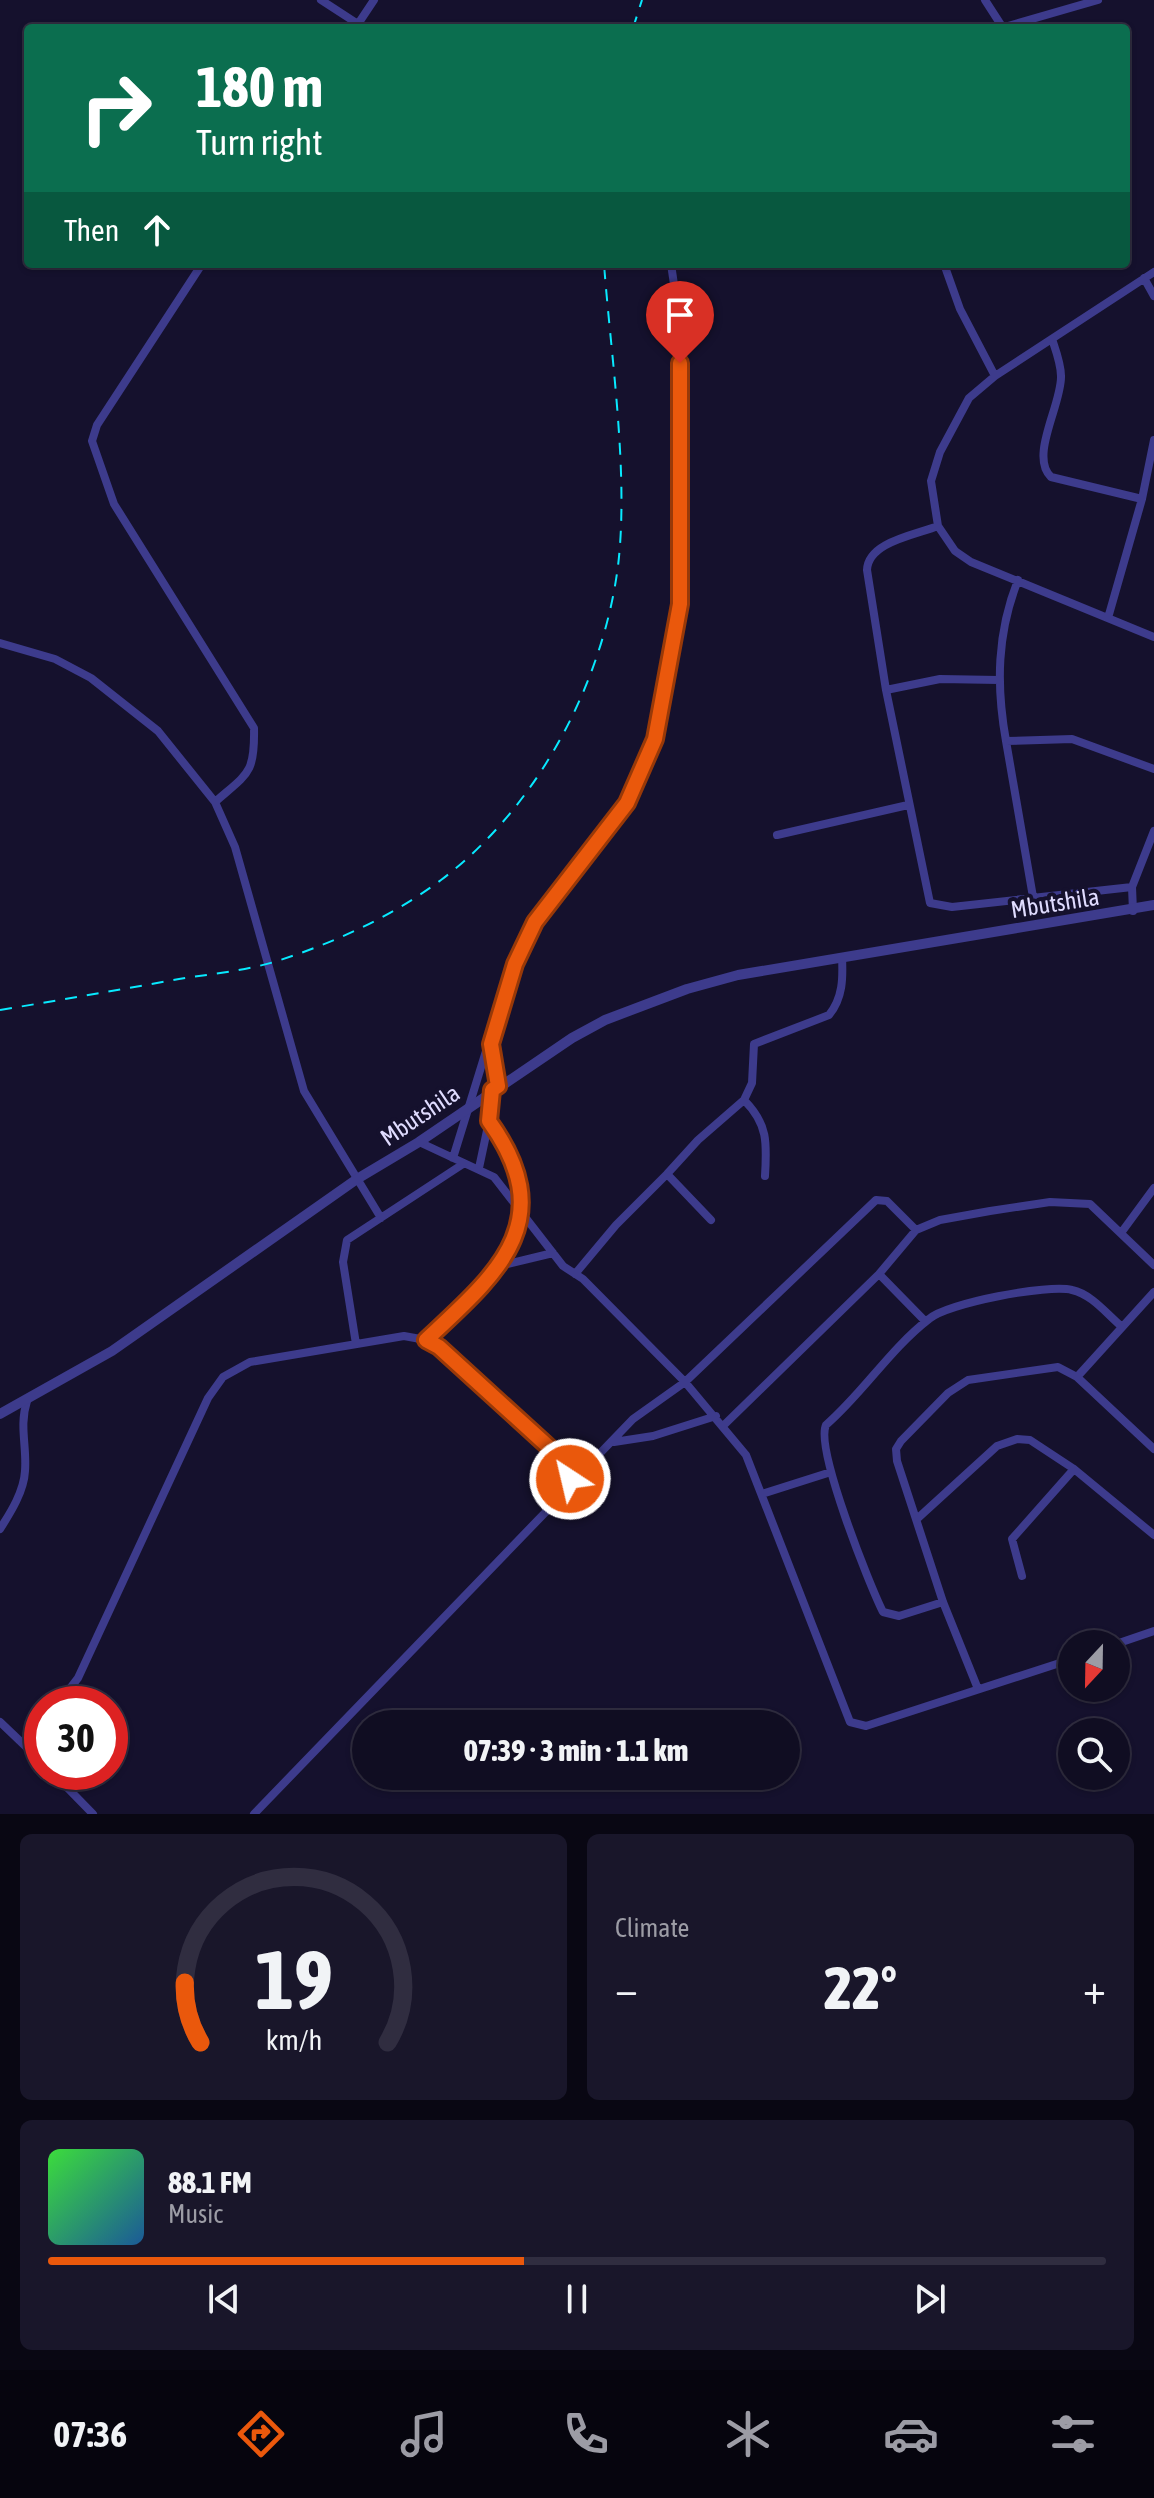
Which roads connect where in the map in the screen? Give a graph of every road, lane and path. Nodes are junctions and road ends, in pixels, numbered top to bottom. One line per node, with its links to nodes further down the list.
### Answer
1 (321, 0): 5 (street)
2 (374, 0): 6 (street)
3 (985, 0): 7 (street)
4 (1098, 0): 8 (street)
5 (354, 24)
6 (358, 24)
7 (1000, 24)
8 (1016, 24)
9 (199, 268): 28 (street)
10 (672, 268): 37 (street)
11 (945, 268): 16 (street)
12 (1154, 272): 13 (street)
13 (1144, 278): 14 (street); 15 (street)
14 (1154, 296)
15 (1052, 339): 16 (street); 18 (street)
16 (995, 376): 19 (street)
17 (1154, 440): 18 (street)
18 (1142, 499): 21 (street)
19 (938, 526): 20 (street); 25 (street)
20 (1018, 580): 21 (street); 24 (street)
21 (1108, 618): 22 (street)
22 (1154, 637)
23 (0, 643): 28 (street)
24 (999, 680): 25 (street); 26 (street)
25 (886, 690): 29 (street)
26 (1006, 741): 27 (street); 33 (street)
27 (1154, 769)
28 (215, 802): 48 (street)
29 (908, 805): 31 (street); 33 (street)
30 (1154, 831): 32 (street)
31 (777, 835)
32 (1132, 887): 33 (street); 35 (street)
33 (1033, 897)
34 (1154, 905): 35 (street, Mbutshila)
35 (1133, 911): 36 (street, Mbutshila)
36 (842, 957): 38 (street, Mbutshila); 39 (street)
37 (491, 1044): 38 (street); 40 (street)
38 (495, 1088): 40 (street, Mbutshila); 41 (street)
39 (744, 1100): 46 (street); 47 (street)
40 (467, 1108): 42 (street, Mbutshila); 43 (street)
41 (489, 1121): 45 (street); 50 (street)
42 (419, 1142): 43 (street); 48 (street, Mbutshila)
43 (453, 1158): 44 (street)
44 (463, 1164): 45 (street); 51 (street)
45 (479, 1168): 50 (street)
46 (667, 1174): 52 (street); 58 (street)
47 (765, 1176)
48 (357, 1179): 51 (street); 67 (street, Mbutshila)
49 (1154, 1188): 54 (street)
50 (521, 1210): 55 (street); 56 (street)
51 (381, 1218): 64 (street)
52 (711, 1220)
53 (916, 1230): 54 (street); 59 (street); 66 (street)
54 (1121, 1233): 57 (street)
55 (553, 1253): 56 (street); 58 (street)
56 (503, 1265): 63 (street)
57 (1154, 1265)
58 (575, 1274): 66 (street)
59 (879, 1274): 61 (street); 70 (street)
60 (1154, 1292): 62 (street)
61 (925, 1321): 62 (street); 74 (street)
62 (1121, 1326): 65 (street)
63 (426, 1340): 64 (street); 75 (street)
64 (356, 1344): 85 (street)
65 (1077, 1377): 72 (street); 77 (street)
66 (685, 1382): 69 (street); 71 (street)
67 (27, 1401): 68 (street, Mbutshila); 78 (street)
68 (0, 1414)
69 (716, 1416): 70 (street); 71 (street)
70 (724, 1425): 76 (street)
71 (613, 1442): 75 (street)
72 (1154, 1449)
73 (1074, 1469): 77 (street); 79 (street); 80 (street)
74 (831, 1472): 76 (street); 81 (street)
75 (570, 1479): 91 (street)
76 (762, 1494): 86 (street)
77 (918, 1518): 81 (street)
78 (0, 1529)
79 (1154, 1535)
80 (1022, 1576)
81 (943, 1602): 86 (street)
82 (1154, 1631): 83 (street)
83 (1130, 1639)
84 (1058, 1663): 86 (street)
85 (72, 1686)
86 (978, 1689)
87 (0, 1722): 88 (street)
88 (24, 1744)
89 (70, 1790): 90 (street)
90 (93, 1814)
91 (254, 1814)

